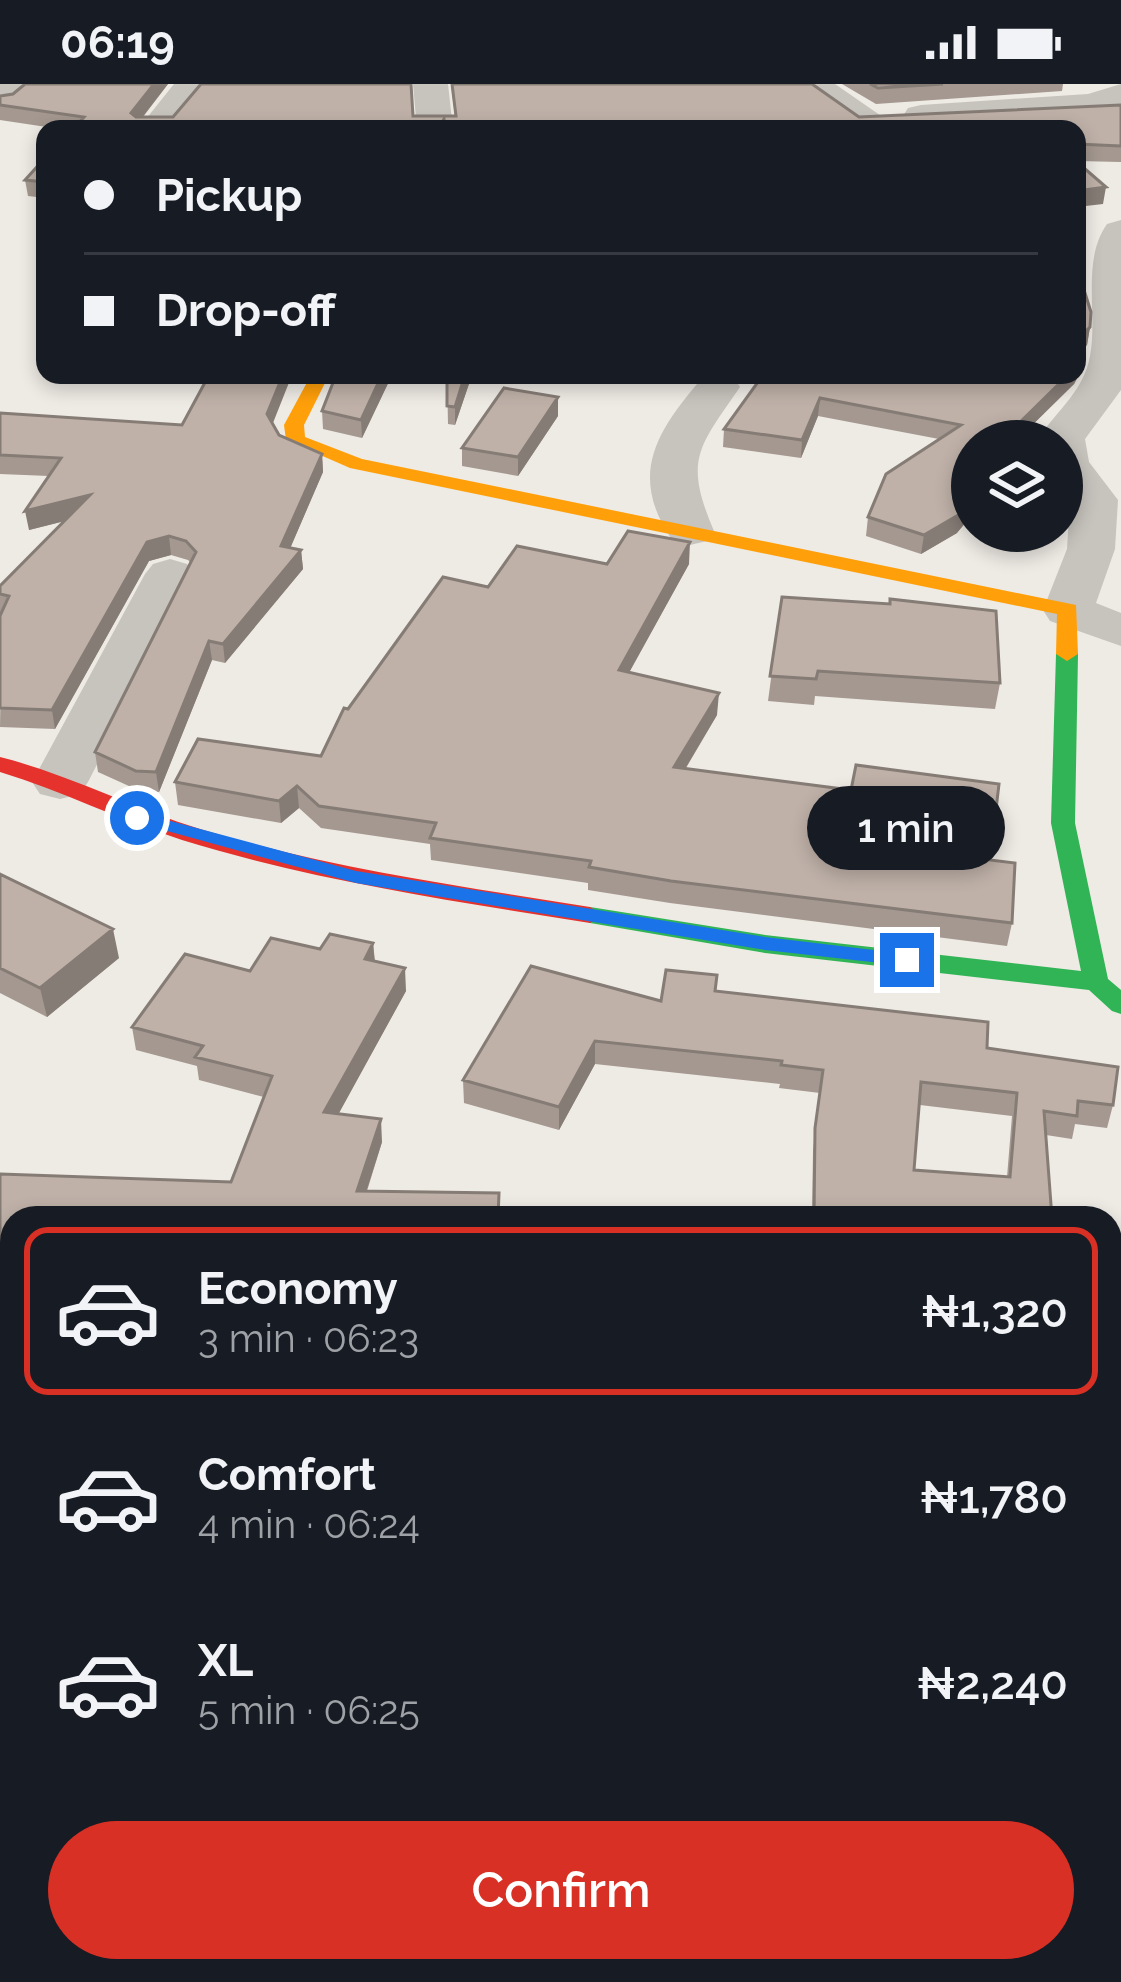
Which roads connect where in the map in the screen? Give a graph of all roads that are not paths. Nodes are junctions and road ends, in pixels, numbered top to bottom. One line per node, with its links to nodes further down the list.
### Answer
1 (22, 84): 5 (street)
2 (192, 84): 7 (street)
3 (431, 84): 8 (street)
4 (812, 84): 9 (street)
5 (0, 98)
6 (1111, 103): 10 (street)
7 (162, 120)
8 (434, 120)
9 (871, 120)
10 (922, 120)
11 (1121, 232): 16 (street)
12 (315, 384): 14 (street)
13 (718, 387): 14 (street)
14 (690, 531): 16 (street)
15 (170, 574): 19 (street)
16 (1068, 610): 17 (street); 20 (street)
17 (1121, 631)
18 (0, 764): 19 (street)
19 (59, 782): 20 (street)
20 (1096, 982): 21 (street)
21 (1121, 1005)

